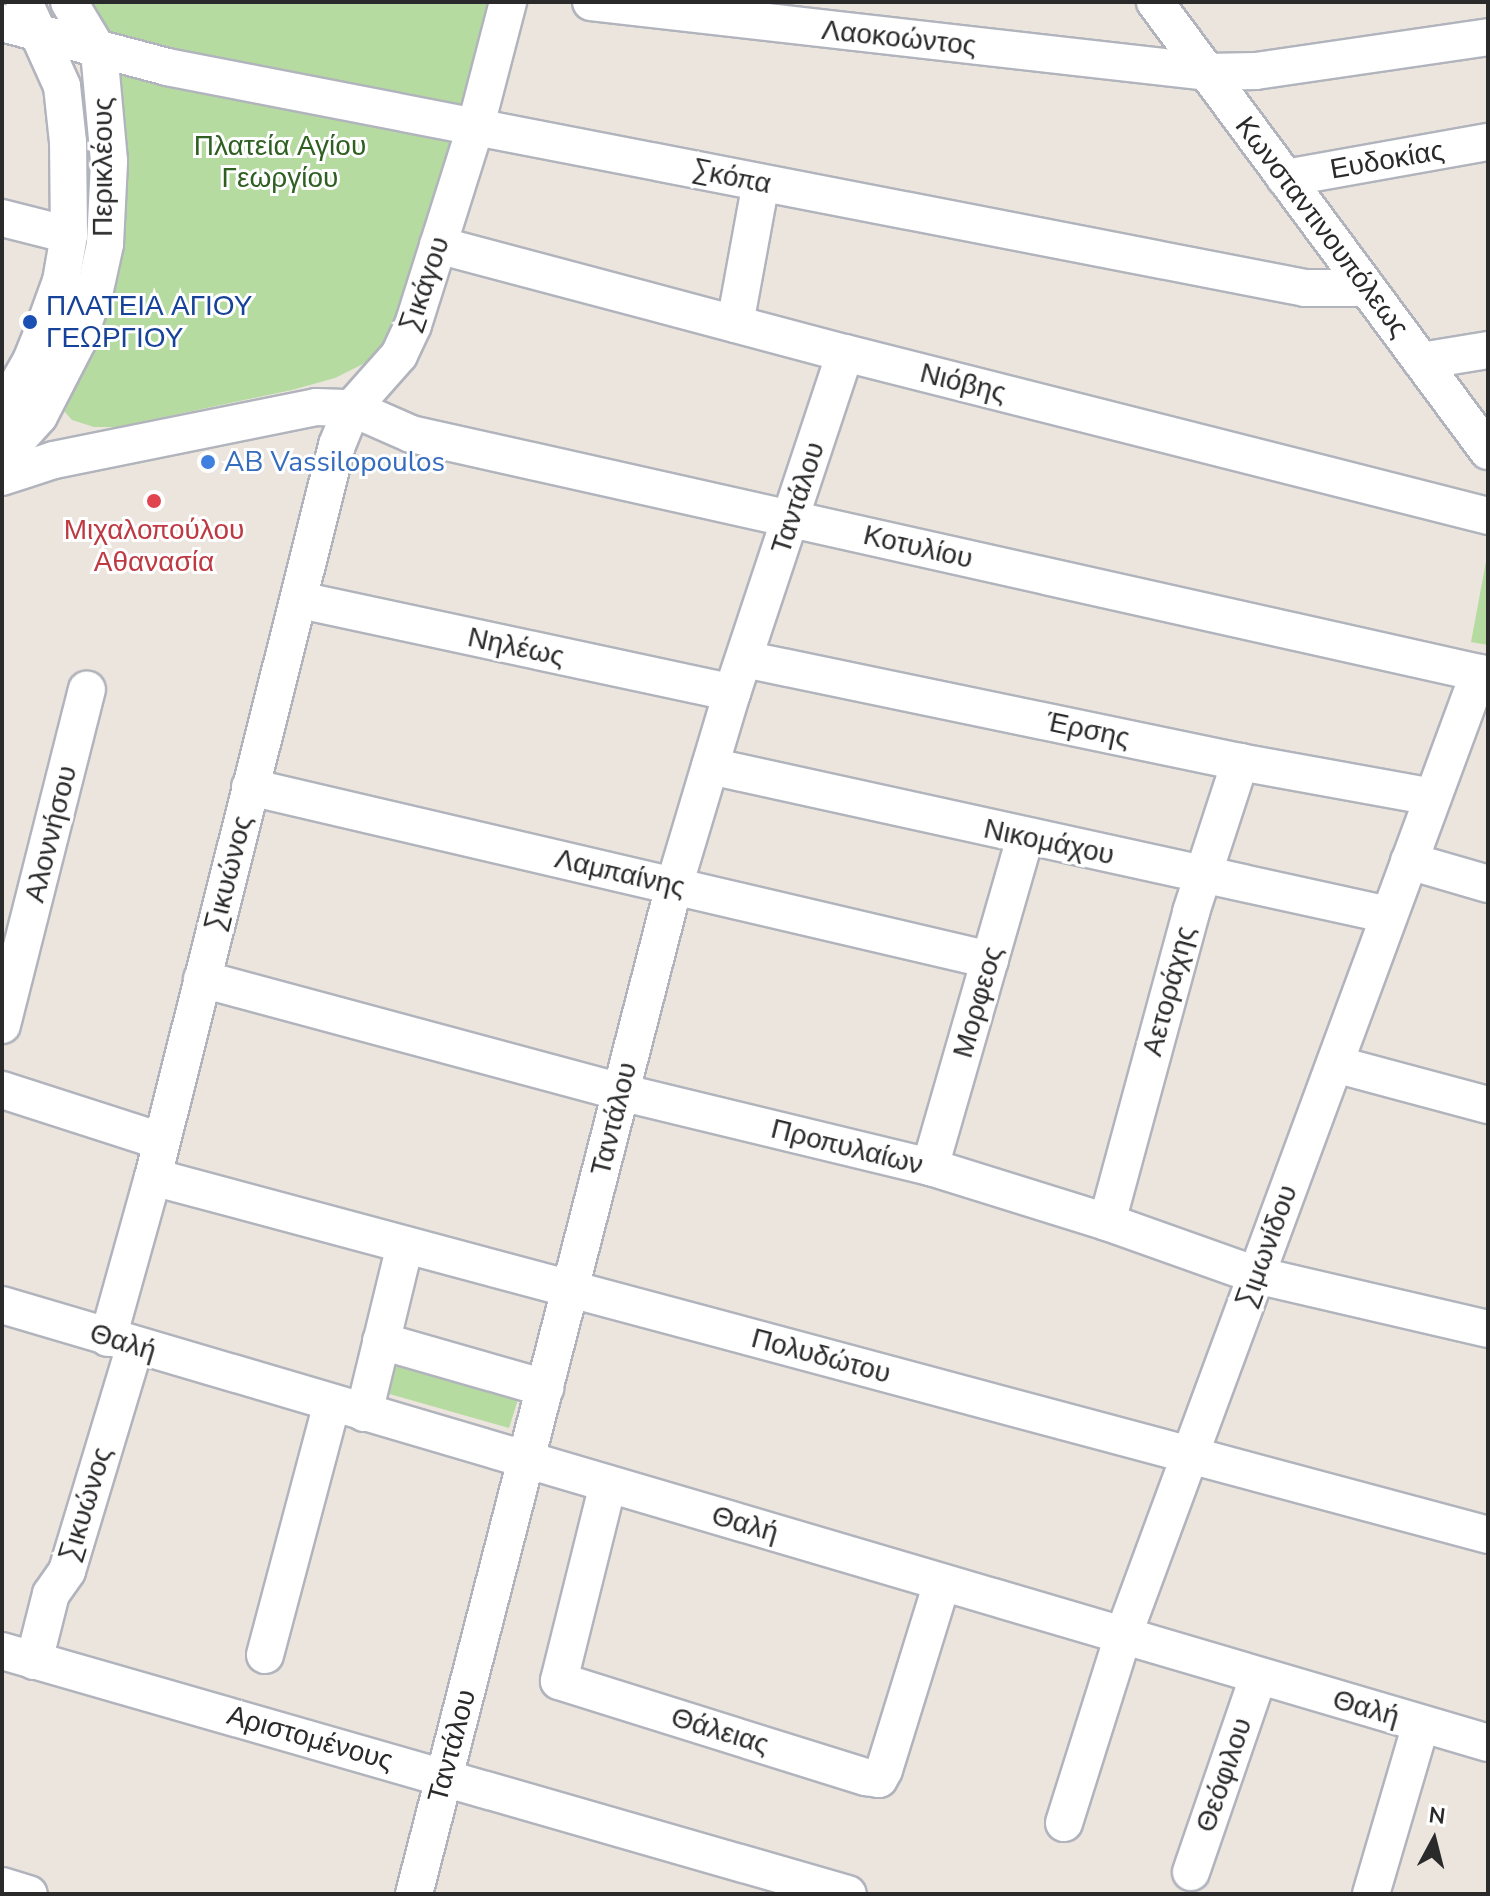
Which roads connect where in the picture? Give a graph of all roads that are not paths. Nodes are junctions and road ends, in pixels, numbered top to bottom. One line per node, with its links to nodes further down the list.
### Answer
1 (69, 2): 8 (street, Περικλέους)
2 (508, 2): 10 (street, Σικάγου)
3 (591, 2): 9 (street, Λαοκοώντος)
4 (1155, 2): 9 (street, Κωνσταντινουπόλεως)
5 (30, 16): 6 (street, Σκόπα); 8 (street, Σκόπα); 15 (street, Περικλέους)
6 (2, 23)
7 (1488, 37): 9 (street, Λαοκοώντος)
8 (99, 52): 10 (street, Σκόπα); 22 (street, Περικλέους)
9 (1207, 72): 12 (street, Κωνσταντινουπόλεως)
10 (476, 125): 13 (street, Σκόπα); 16 (street, Σικάγου)
11 (1488, 142): 12 (street, Ευδοκίας)
12 (1285, 178): 17 (street, Κωνσταντινουπόλεως)
13 (761, 183): 17 (street, Σκόπα); 18 (street)
14 (2, 218): 15 (street)
15 (69, 235): 22 (street, Περικλέους)
16 (438, 245): 18 (street, Νιόβης); 23 (street, Σικάγου)
17 (1367, 288): 21 (street, Κωνσταντινουπόλεως)
18 (735, 324): 20 (street, Νιόβης)
19 (1488, 350): 21 (street)
20 (845, 353): 28 (street, Νιόβης); 29 (street, Ταντάλου)
21 (1421, 361): 25 (street, Κωνσταντινουπόλεως)
22 (13, 407): 24 (street); 26 (street, Περικλέους)
23 (352, 408): 24 (street); 29 (street, Κοτυλίου); 30 (street, Σικυώνος)
24 (112, 448): 27 (street)
25 (1488, 451)
26 (2, 457)
27 (2, 477)
28 (1488, 516)
29 (792, 519): 31 (street, Ταντάλου); 32 (street, Κοτυλίου)
30 (300, 600): 34 (street, Νηλέως); 37 (street, Σικυώνος)
31 (744, 659): 34 (street, Ταντάλου); 35 (street, Έρσης)
32 (1483, 674): 38 (street, Σιμωνίδου)
33 (87, 690): 47 (street, Αλοννήσου)
34 (732, 693): 36 (street, Ταντάλου)
35 (1240, 762): 38 (street, Έρσης); 41 (street, Αετοράχης)
36 (710, 766): 39 (street, Νικομάχου); 43 (street, Ταντάλου)
37 (250, 787): 43 (street, Λαμπαίνης); 46 (street, Σικυώνος)
38 (1433, 797): 40 (street, Σιμωνίδου)
39 (1025, 837): 41 (street, Νικομάχου); 45 (street, Μορφεος)
40 (1409, 861): 42 (street); 44 (street, Σιμωνίδου)
41 (1205, 876): 44 (street, Νικομάχου); 55 (street, Αετοράχης)
42 (1488, 884)
43 (674, 886): 45 (street, Λαμπαίνης); 50 (street, Ταντάλου)
44 (1389, 915): 48 (street, Σιμωνίδου)
45 (990, 960): 53 (street, Μορφεος)
46 (202, 979): 50 (street, Προπυλαίων); 52 (street, Σικυώνος)
47 (2, 1025)
48 (1335, 1064): 51 (street); 57 (street, Σιμωνίδου)
49 (2, 1090): 52 (street)
50 (620, 1092): 53 (street, Προπυλαίων); 58 (street, Ταντάλου)
51 (1488, 1105)
52 (161, 1141): 54 (street, Σικυώνος)
53 (930, 1167): 55 (street, Προπυλαίων)
54 (153, 1177): 56 (street, Πολυδώτου); 62 (street, Σικυώνος)
55 (1107, 1222): 57 (street, Προπυλαίων)
56 (405, 1245): 58 (street, Πολυδώτου); 61 (street)
57 (1256, 1275): 60 (street, Προπυλαίων); 65 (street, Σιμωνίδου)
58 (570, 1289): 63 (street, Ταντάλου); 65 (street, Πολυδώτου)
59 (2, 1305): 62 (street, Θαλή)
60 (1488, 1329)
61 (381, 1341): 63 (street); 64 (street)
62 (122, 1342): 64 (street, Θαλή); 72 (street, Σικυώνος)
63 (545, 1388): 66 (street, Ταντάλου)
64 (348, 1408): 66 (street, Θαλή); 71 (street)
65 (1189, 1455): 68 (street, Πολυδώτου); 70 (street, Σιμωνίδου)
66 (528, 1459): 67 (street, Θαλή); 76 (street, Ταντάλου)
67 (608, 1484): 69 (street, Θαλή); 69 (street, Θάλειας)
68 (1488, 1535)
69 (942, 1583): 70 (street, Θαλή)
70 (1123, 1636): 73 (street, Θαλή); 77 (street, Σιμωνίδου)
71 (265, 1655)
72 (18, 1656): 76 (street, Αριστομένους)
73 (1258, 1677): 74 (street, Θαλή); 78 (street, Θεόφιλου)
74 (1421, 1724): 75 (street, Θαλή); 83 (street)
75 (1488, 1743)
76 (445, 1776): 81 (street, Ταντάλου); 82 (street, Αριστομένους)
77 (1064, 1823)
78 (1191, 1872)
79 (2, 1886): 80 (street)
80 (29, 1894)
81 (414, 1894)
82 (848, 1894)
83 (1371, 1894)

